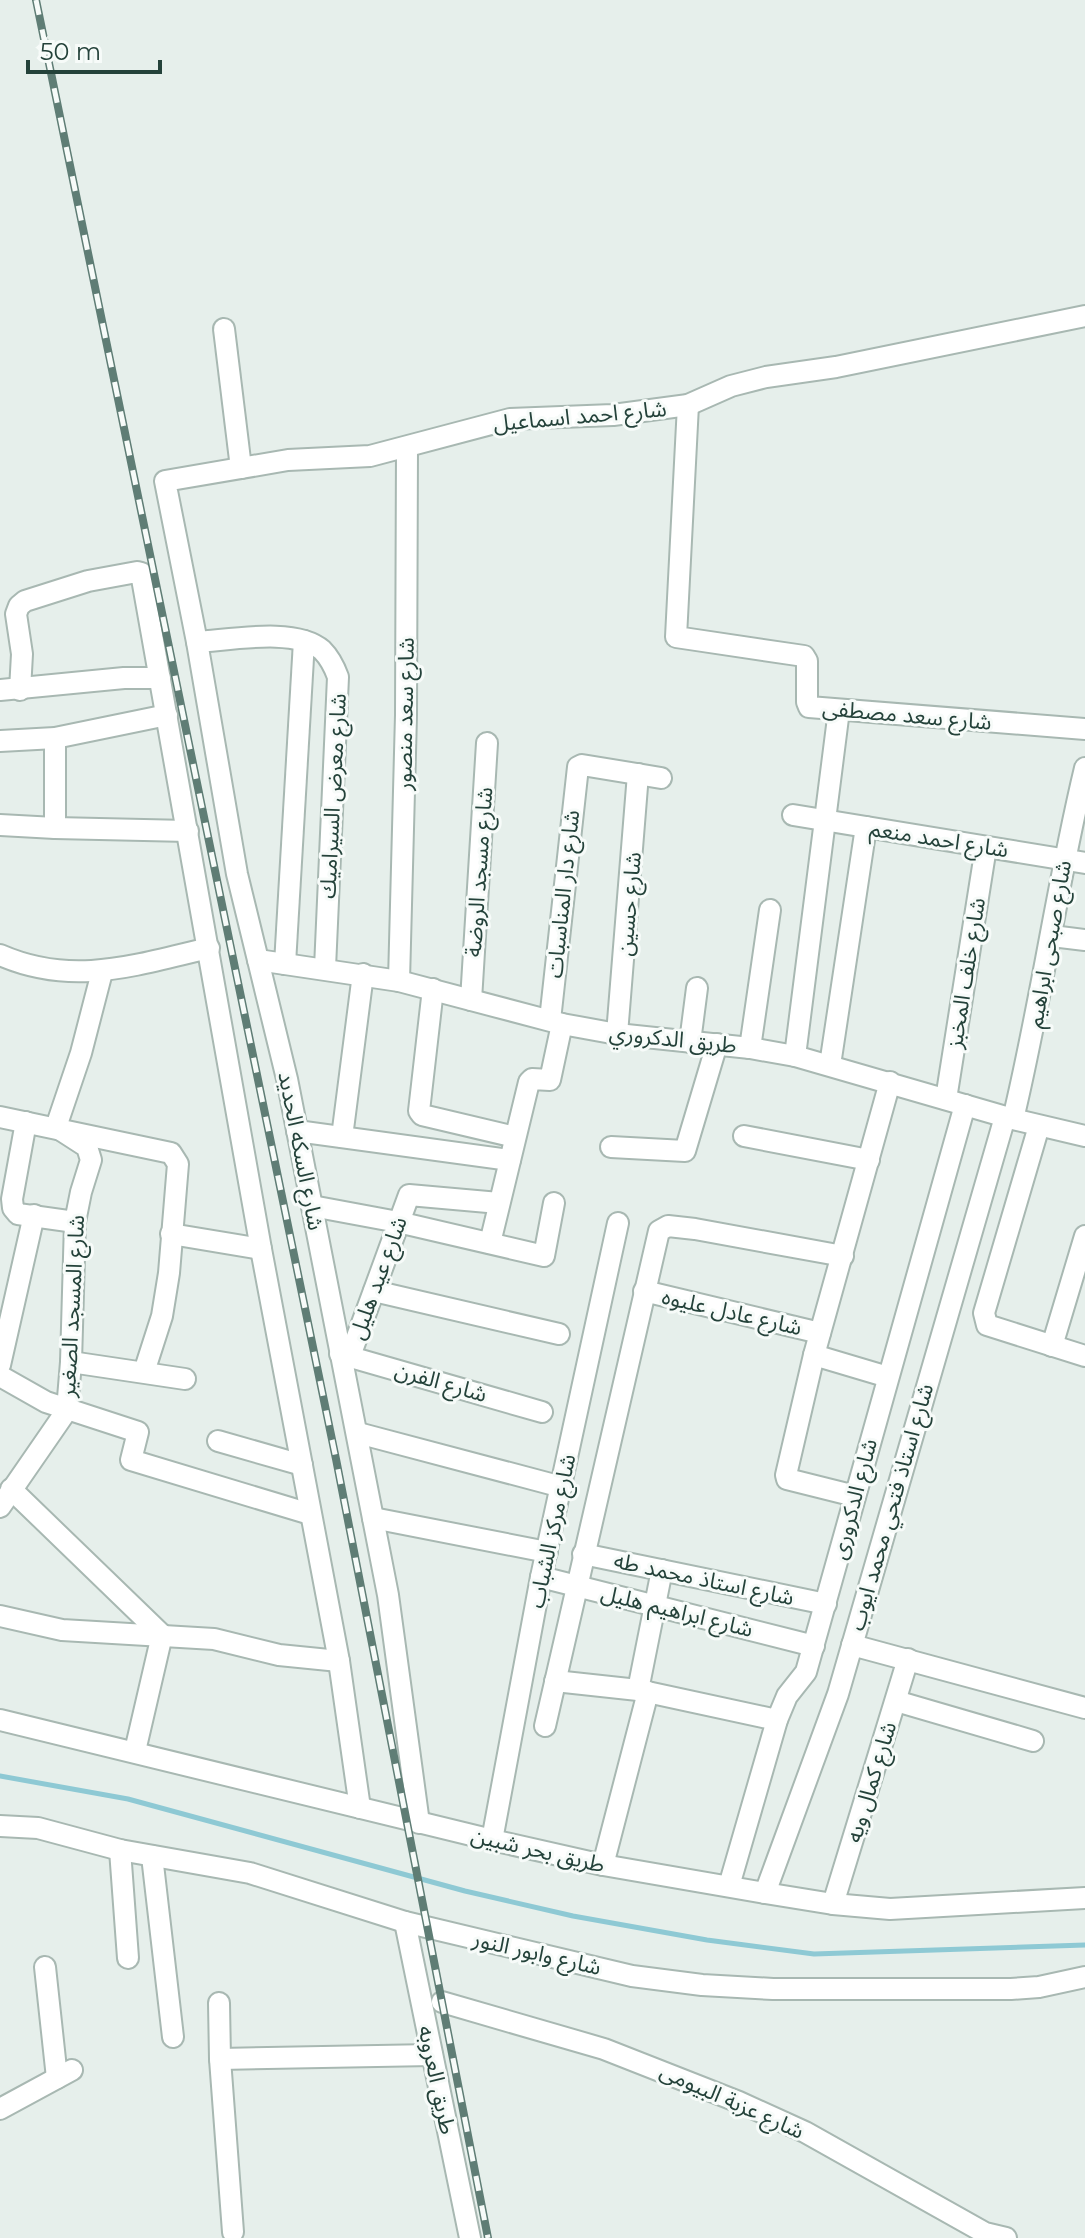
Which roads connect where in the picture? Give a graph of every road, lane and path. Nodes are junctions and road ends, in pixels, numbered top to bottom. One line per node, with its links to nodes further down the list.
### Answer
1 (1085, 316): 3 (street, شارع احمد اسماعيل)
2 (224, 329): 5 (street)
3 (688, 405): 4 (street, شارع احمد اسماعيل); 11 (street, شارع سعد مصطفى)
4 (407, 448): 5 (street, شارع احمد اسماعيل); 39 (street, شارع سعد منصور)
5 (241, 468): 6 (street, شارع احمد اسماعيل)
6 (165, 481): 8 (street, شارع السكه الحديد)
7 (304, 641): 8 (street); 35 (street); 36 (street, شارع معرض السيراميك)
8 (197, 642): 34 (street, شارع السكه الحديد)
9 (160, 678): 10 (street); 10 (street); 12 (street)
10 (10, 690)
11 (839, 710): 13 (street, شارع سعد مصطفى); 21 (street)
12 (167, 715): 14 (street); 25 (street)
13 (1085, 729)
14 (55, 738): 15 (street); 24 (street)
15 (0, 741)
16 (487, 743): 42 (street, شارع مسجد الروضة)
17 (1085, 768): 27 (street, شارع صبحى ابراهيم)
18 (638, 774): 19 (street); 43 (street, شارع دار المناسبات); 44 (street, شارع حسين)
19 (661, 778)
20 (793, 815): 21 (street, شارع احمد منعم)
21 (827, 821): 23 (street, شارع احمد منعم); 48 (street)
22 (0, 825): 24 (street)
23 (866, 827): 26 (street, شارع احمد منعم); 49 (street)
24 (55, 828): 25 (street)
25 (188, 831): 32 (street)
26 (986, 847): 27 (street, شارع احمد منعم); 51 (street, شارع خلف المخبز)
27 (1063, 859): 28 (street, شارع احمد منعم); 30 (street, شارع صبحى ابراهيم)
28 (1085, 863)
29 (770, 910): 47 (street)
30 (1052, 936): 31 (street); 53 (street, شارع صبحى ابراهيم)
31 (1085, 940)
32 (209, 948): 37 (street); 76 (street)
33 (0, 955): 37 (street)
34 (258, 960): 35 (street, طريق الدكروري); 57 (street, شارع السكه الحديد)
35 (285, 964): 36 (street, طريق الدكروري)
36 (325, 968): 38 (street, طريق الدكروري)
37 (102, 972): 56 (street)
38 (363, 974): 39 (street, طريق الدكروري); 60 (street)
39 (399, 981): 41 (street, طريق الدكروري)
40 (697, 988): 45 (street)
41 (433, 989): 42 (street, طريق الدكروري); 61 (street)
42 (471, 1000): 43 (street, طريق الدكروري)
43 (556, 1022): 44 (street, طريق الدكروري); 61 (street, شارع دار المناسبات)
44 (617, 1034): 45 (street, طريق الدكروري)
45 (690, 1042): 46 (street, طريق الدكروري)
46 (717, 1044): 47 (street, طريق الدكروري); 62 (street)
47 (750, 1048): 48 (street, طريق الدكروري)
48 (795, 1056): 49 (street, طريق الدكروري)
49 (830, 1065): 50 (street, طريق الدكروري)
50 (890, 1082): 51 (street, طريق الدكروري); 64 (street)
51 (955, 1102): 53 (street, طريق الدكروري); 90 (street, شارع الدكرورى)
52 (0, 1117): 54 (street)
53 (1009, 1118): 55 (street, طريق الدكروري); 95 (street, شارع استاذ فتحي محمد ايوب)
54 (26, 1122): 56 (street); 65 (street)
55 (1039, 1126): 59 (street, طريق الدكروري); 82 (street)
56 (56, 1127): 70 (street, شارع المسجد الصغير); 73 (street)
57 (297, 1131): 60 (street); 68 (street, شارع السكه الحديد)
58 (744, 1136): 64 (street)
59 (1085, 1136)
60 (342, 1137): 63 (street)
61 (515, 1137): 63 (street)
62 (611, 1147)
63 (510, 1160): 66 (street)
64 (869, 1160): 77 (street)
65 (8, 1181): 69 (street)
66 (499, 1203): 71 (street, شارع عيد هليل); 75 (street)
67 (554, 1203): 75 (street)
68 (312, 1206): 71 (street); 83 (street, شارع السكه الحديد)
69 (34, 1215): 70 (street); 87 (street)
70 (75, 1222): 86 (street, شارع المسجد الصغير)
71 (398, 1222): 75 (street); 78 (street, شارع عيد هليل)
72 (618, 1223): 99 (street, شارع مركز الشباب)
73 (171, 1234): 76 (street); 88 (street)
74 (1085, 1236): 82 (street)
75 (490, 1243)
76 (261, 1249): 98 (street)
77 (843, 1256): 79 (street); 80 (street)
78 (374, 1291): 81 (street); 83 (street, شارع عيد هليل)
79 (644, 1291): 80 (street, شارع عادل عليوه); 106 (street)
80 (820, 1333): 84 (street)
81 (559, 1334)
82 (1052, 1346): 85 (street)
83 (345, 1355): 93 (street, شارع الفرن); 96 (street, شارع السكه الحديد)
84 (814, 1355): 90 (street); 101 (street)
85 (1085, 1356)
86 (71, 1362): 88 (street); 92 (street, شارع المسجد الصغير)
87 (0, 1365)
88 (144, 1372): 91 (street)
89 (0, 1376): 92 (street)
90 (888, 1377): 94 (street, شارع الدكرورى)
91 (185, 1379)
92 (67, 1410): 100 (street); 103 (street)
93 (542, 1412)
94 (876, 1420): 95 (street); 101 (street, شارع الدكرورى)
95 (912, 1432): 114 (street, شارع استاذ فتحي محمد ايوب)
96 (358, 1433): 99 (street); 104 (street, شارع السكه الحديد)
97 (218, 1441): 98 (street)
98 (302, 1465): 103 (street)
99 (562, 1487): 105 (street, شارع مركز الشباب)
100 (11, 1489): 102 (street); 113 (street)
101 (855, 1496): 110 (street, شارع الدكرورى)
102 (0, 1507)
103 (310, 1514): 117 (street)
104 (373, 1518): 105 (street); 128 (street, شارع السكه الحديد)
105 (547, 1552): 108 (street, شارع مركز الشباب)
106 (583, 1554): 107 (street, شارع استاذ محمد طه); 109 (street)
107 (662, 1570): 110 (street, شارع استاذ محمد طه); 111 (street)
108 (541, 1577): 109 (street, شارع ابراهيم هليل); 130 (street, شارع مركز الشباب)
109 (576, 1586): 111 (street, شارع ابراهيم هليل); 118 (street)
110 (826, 1604): 115 (street, شارع الدكرورى)
111 (654, 1606): 115 (street, شارع ابراهيم هليل); 119 (street)
112 (0, 1616): 113 (street)
113 (162, 1635): 117 (street); 126 (street)
114 (852, 1645): 116 (street); 135 (street, شارع استاذ فتحي محمد ايوب)
115 (814, 1646): 123 (street, شارع الدكرورى)
116 (908, 1659): 120 (street, شارع كمال ويه); 121 (street)
117 (339, 1661): 127 (street)
118 (555, 1681): 119 (street); 124 (street)
119 (643, 1691): 123 (street); 133 (street)
120 (896, 1701): 125 (street); 137 (street, شارع كمال ويه)
121 (1085, 1708)
122 (0, 1720): 126 (street, طريق بحر شبين)
123 (777, 1720): 134 (street, شارع الدكرورى)
124 (545, 1726)
125 (1033, 1741)
126 (135, 1751): 127 (street, طريق بحر شبين)
127 (360, 1808): 128 (street, طريق بحر شبين)
128 (419, 1823): 130 (street, طريق بحر شبين)
129 (0, 1826): 131 (street, شارع وابور النور)
130 (492, 1840): 133 (street, طريق بحر شبين)
131 (120, 1850): 132 (street, شارع وابور النور); 139 (street)
132 (152, 1856): 138 (street, شارع وابور النور); 144 (street)
133 (603, 1865): 134 (street, طريق بحر شبين)
134 (729, 1886): 135 (street, طريق بحر شبين)
135 (765, 1893): 137 (street, طريق بحر شبين)
136 (1085, 1898): 137 (street, طريق بحر شبين)
137 (833, 1904)
138 (405, 1922): 141 (street, شارع وابور النور); 145 (street, طريق العروبه)
139 (128, 1958)
140 (45, 1967): 147 (street)
141 (1085, 1977)
142 (442, 2002): 150 (street, شارع عزبة البيومى)
143 (219, 2003): 146 (street)
144 (173, 2037)
145 (432, 2055): 146 (street); 149 (street, طريق العروبه)
146 (220, 2059): 148 (street)
147 (0, 2109)
148 (233, 2232)
149 (470, 2238)
150 (1006, 2238)

